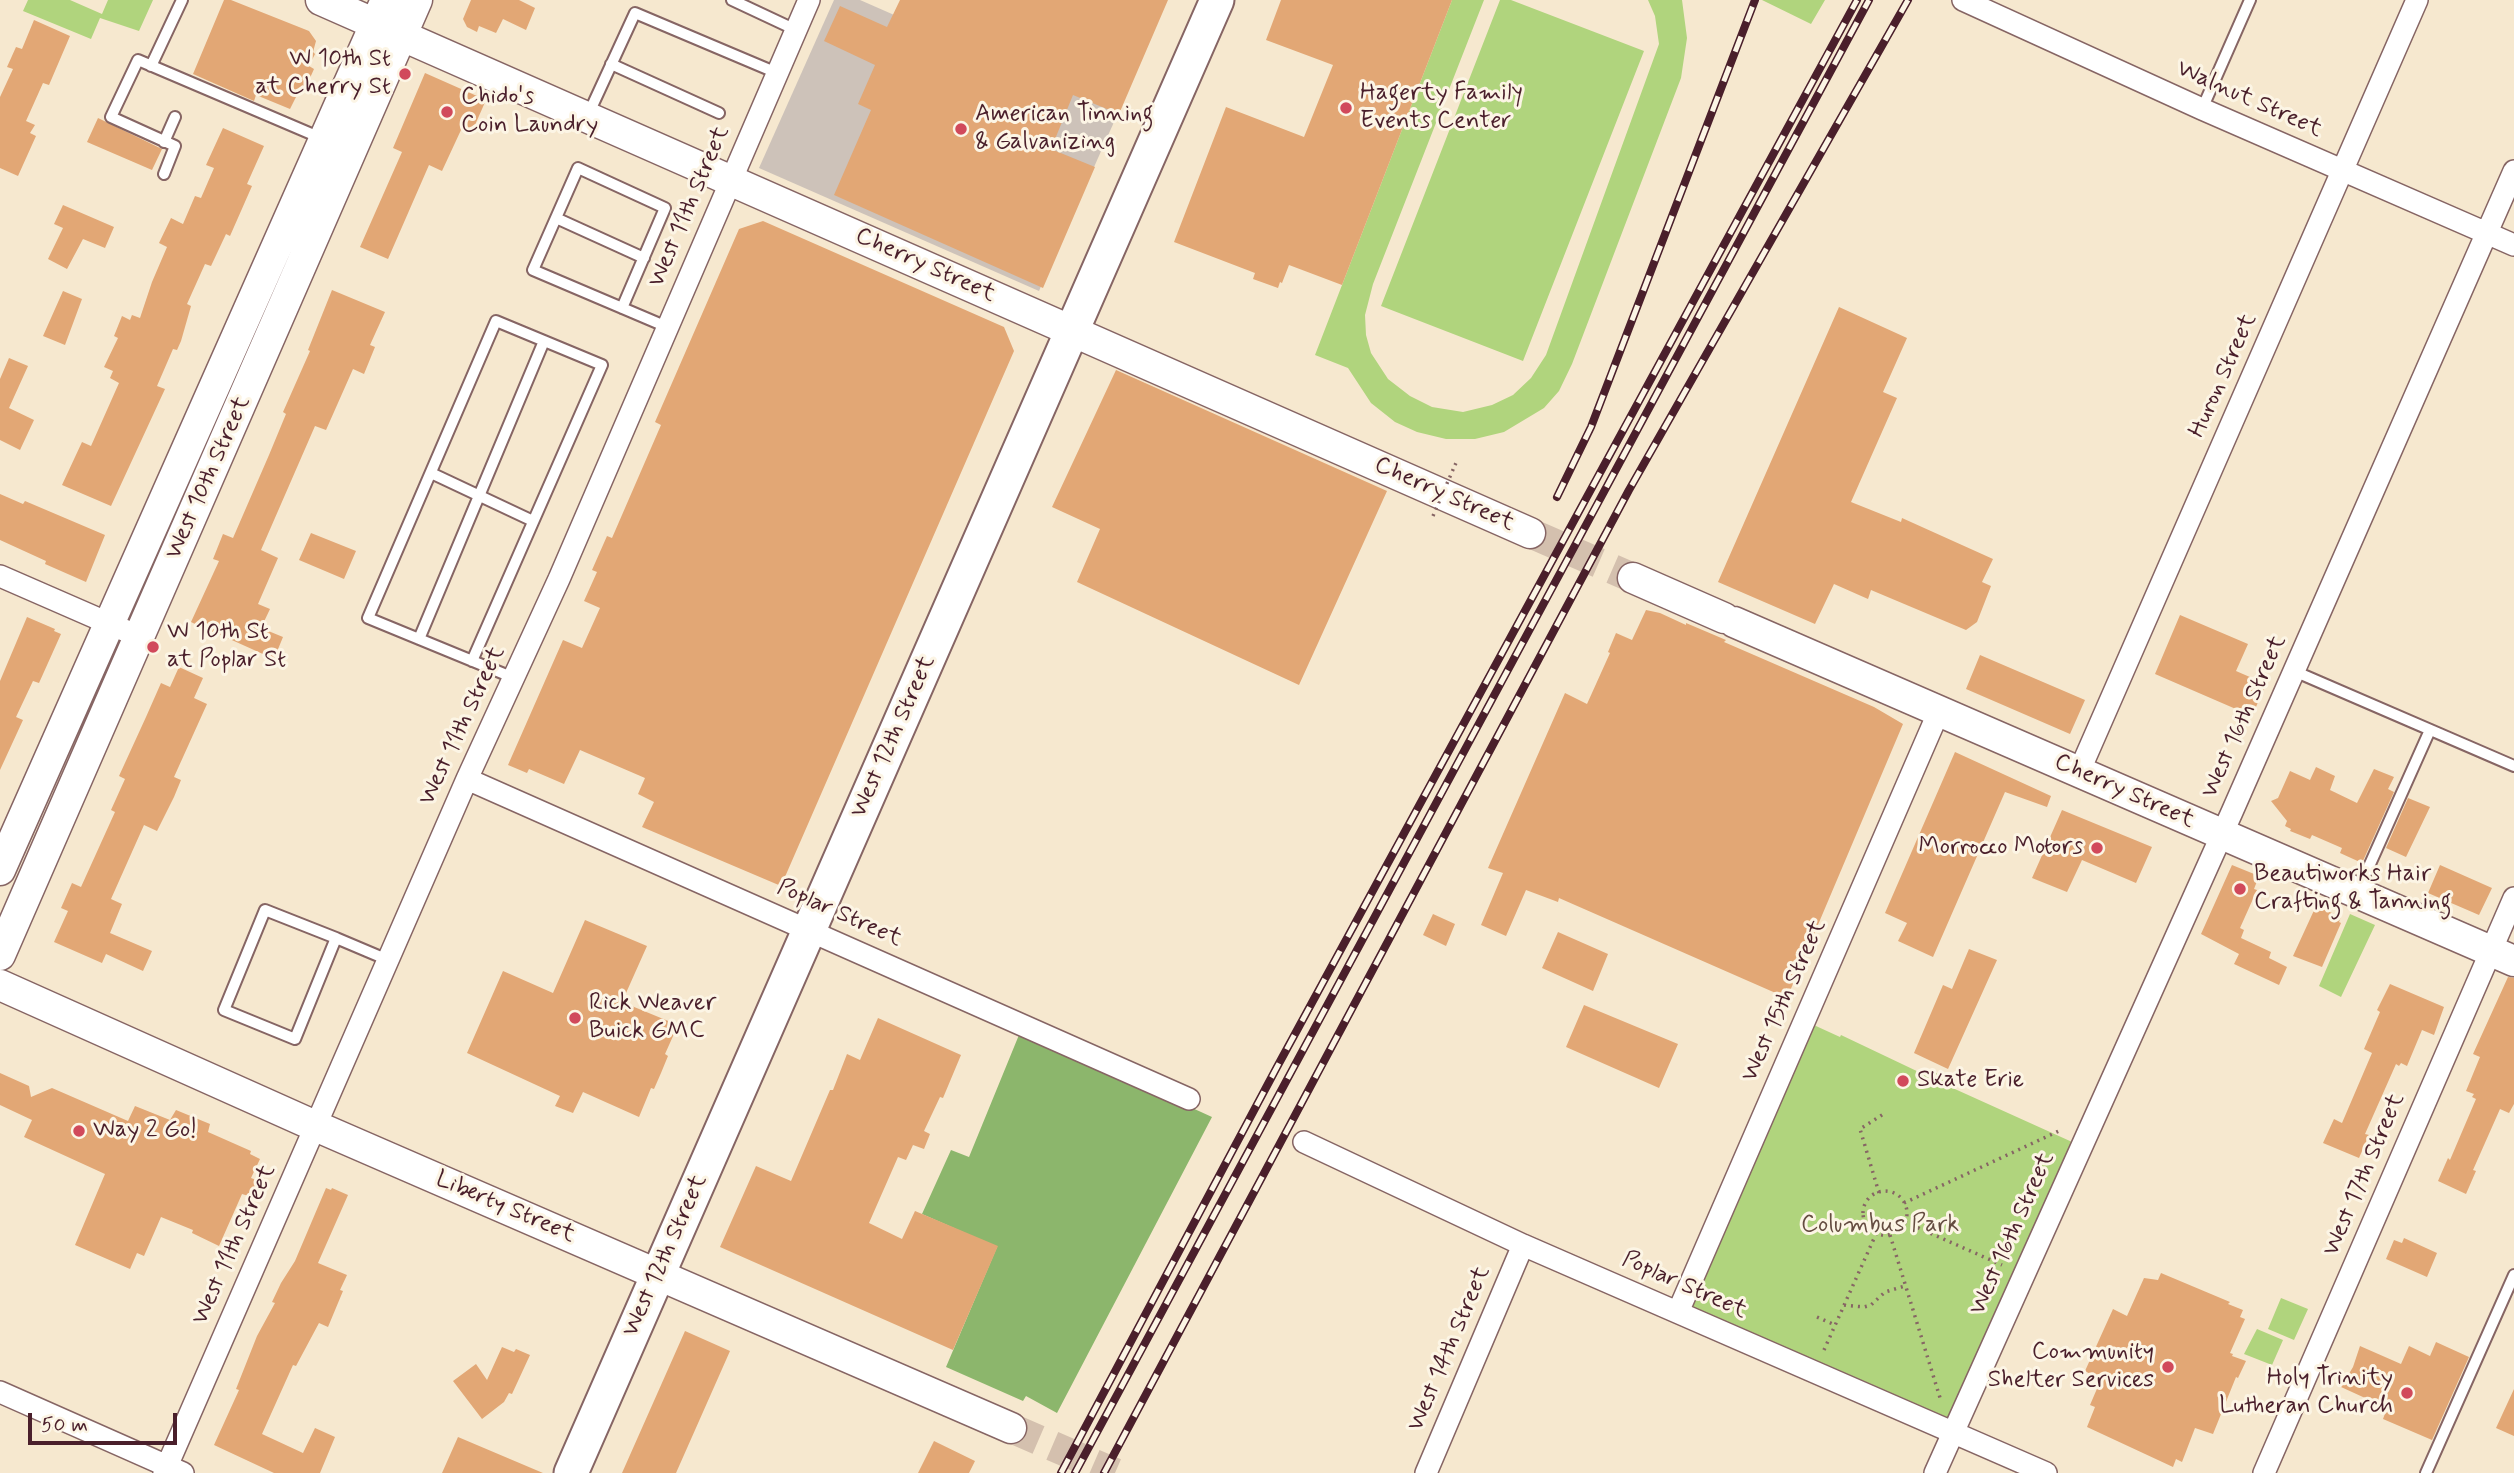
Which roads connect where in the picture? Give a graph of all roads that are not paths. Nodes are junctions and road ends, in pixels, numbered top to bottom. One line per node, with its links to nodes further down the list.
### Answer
1 (182, 0): 15 (lane)
2 (321, 0): 12 (street, Cherry Street)
3 (417, 0): 12 (street, West 10th Street)
4 (640, 0): 11 (lane)
5 (732, 0): 13 (lane)
6 (809, 0): 13 (street, West 11th Street)
7 (1217, 0): 34 (main road, West 12th Street)
8 (1964, 0): 17 (street, Walnut Street)
9 (2250, 0): 17 (lane)
10 (2417, 0): 23 (street, Huron Street)
11 (635, 13): 14 (lane); 16 (lane)
12 (387, 21): 20 (street, Cherry Street); 21 (street, West 10th Street); 35 (street, West 10th Street)
13 (796, 30): 16 (street, West 11th Street)
14 (611, 64): 18 (lane); 20 (lane)
15 (151, 66): 21 (lane); 22 (lane)
16 (777, 73): 26 (street, West 11th Street)
17 (2202, 109): 23 (street, Walnut Street)
18 (719, 113)
19 (174, 117): 22 (lane)
20 (587, 118): 26 (street, Cherry Street)
21 (324, 139): 32 (street, West 10th Street)
22 (164, 142): 25 (lane)
23 (2343, 170): 28 (street, Walnut Street); 52 (street, Huron Street)
24 (2514, 172): 28 (street, West 16th Street)
25 (164, 174)
26 (730, 180): 33 (street, West 11th Street); 34 (street, Cherry Street)
27 (556, 218): 30 (lane); 30 (lane); 31 (lane)
28 (2487, 233): 29 (street, Walnut Street); 47 (street, West 16th Street)
29 (2514, 245)
30 (643, 258): 31 (lane)
31 (622, 308): 33 (lane)
32 (243, 323): 35 (street); 43 (street, West 10th Street)
33 (667, 327): 48 (street, West 11th Street)
34 (1072, 331): 40 (street, Cherry Street); 58 (main road, West 12th Street)
35 (271, 335): 44 (street, West 10th Street)
36 (544, 341): 37 (lane); 38 (lane); 39 (lane)
37 (431, 473): 38 (lane); 45 (lane)
38 (479, 496): 39 (lane); 45 (lane)
39 (533, 521): 46 (lane)
40 (1530, 533)
41 (0, 576): 43 (street)
42 (1633, 578): 49 (street, Cherry Street)
43 (110, 624): 44 (street); 55 (street, West 10th Street)
44 (140, 637): 60 (street, West 10th Street)
45 (419, 639): 46 (lane)
46 (472, 661): 48 (lane)
47 (2294, 671): 50 (lane); 54 (street, West 16th Street)
48 (514, 678): 53 (street, West 11th Street)
49 (1939, 711): 52 (street, Cherry Street); 70 (street, West 15th Street)
50 (2430, 730): 51 (lane); 56 (lane)
51 (2514, 766)
52 (2079, 772): 54 (street, Cherry Street)
53 (467, 779): 58 (street, Poplar Street); 62 (street, West 11th Street)
54 (2222, 834): 56 (street, Cherry Street); 73 (street, West 16th Street)
55 (0, 870)
56 (2357, 893): 61 (street, Cherry Street)
57 (2514, 898): 61 (street, West 17th Street)
58 (810, 930): 64 (street, Poplar Street); 68 (main road, West 12th Street)
59 (336, 939): 59 (lane); 62 (lane)
60 (0, 955)
61 (2502, 956): 79 (street, West 17th Street)
62 (388, 960): 65 (street, West 11th Street)
63 (0, 985): 65 (street, Liberty Street)
64 (1189, 1099)
65 (315, 1125): 68 (street, Liberty Street); 74 (street, West 11th Street)
66 (1304, 1142): 67 (street, Poplar Street)
67 (1523, 1245): 70 (street, Poplar Street); 76 (street, West 14th Street)
68 (658, 1275): 72 (street, Liberty Street); 75 (main road, West 12th Street)
69 (2514, 1275): 80 (lane)
70 (1678, 1312): 73 (street, Poplar Street)
71 (0, 1392): 74 (street)
72 (1010, 1428)
73 (1952, 1432): 77 (street, West 16th Street); 78 (street, Poplar Street)
74 (172, 1471)
75 (571, 1473)
76 (1426, 1473)
77 (1935, 1473)
78 (2046, 1473)
79 (2264, 1473)
80 (2426, 1473)

